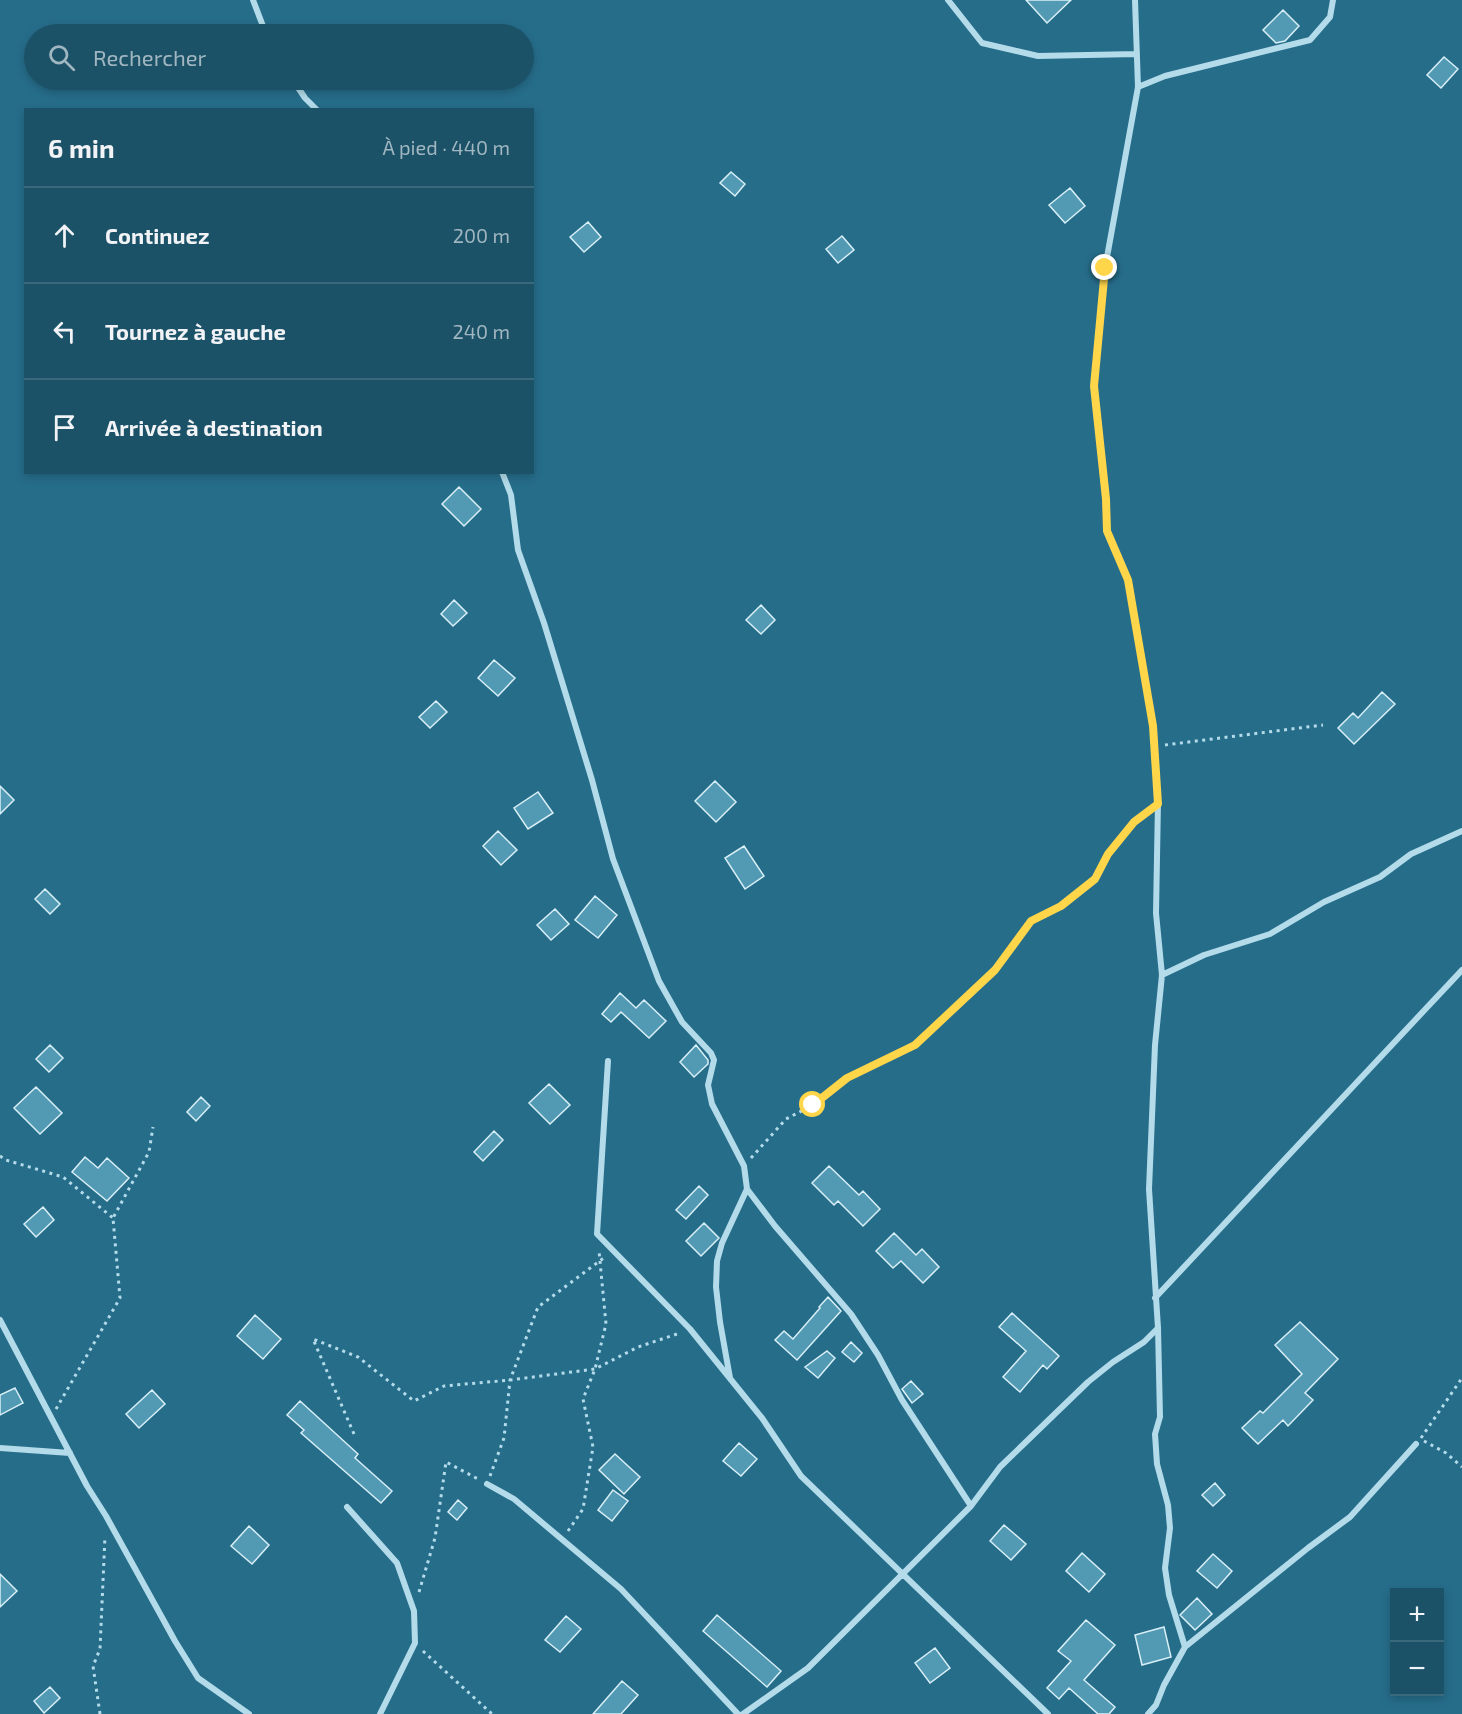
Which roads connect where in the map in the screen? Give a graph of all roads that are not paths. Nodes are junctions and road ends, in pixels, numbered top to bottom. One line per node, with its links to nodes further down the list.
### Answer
1 (253, 0): 5 (street)
2 (948, 0): 6 (street)
3 (1135, 0): 6 (street)
4 (1333, 0): 7 (street)
5 (262, 24)
6 (1137, 54): 7 (street)
7 (1137, 87): 13 (street)
8 (300, 90): 9 (street)
9 (314, 108)
10 (503, 474): 15 (street)
11 (1462, 831): 13 (street)
12 (1462, 970): 16 (street)
13 (1162, 975): 16 (street)
14 (608, 1061): 19 (street)
15 (747, 1189): 19 (street); 24 (street)
16 (1155, 1298): 18 (street)
17 (0, 1320): 22 (street)
18 (1158, 1328): 24 (street); 27 (street)
19 (731, 1381): 26 (street)
20 (1418, 1441): 27 (street)
21 (0, 1448): 22 (street)
22 (70, 1453): 28 (street)
23 (487, 1484): 30 (street)
24 (971, 1506): 26 (street)
25 (347, 1507): 29 (street)
26 (903, 1573): 31 (street); 32 (street)
27 (1185, 1647): 33 (street)
28 (249, 1714)
29 (380, 1714)
30 (738, 1714)
31 (743, 1714)
32 (1048, 1714)
33 (1148, 1714)

